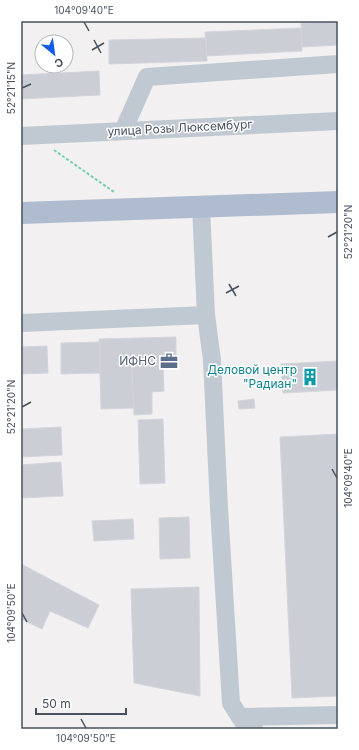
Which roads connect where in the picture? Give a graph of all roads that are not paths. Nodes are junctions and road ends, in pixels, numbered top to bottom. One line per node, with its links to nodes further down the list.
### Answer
1 (338, 64): 3 (street)
2 (338, 120): 3 (street, улица Розы Люксембург)
3 (122, 131): 4 (street, улица Розы Люксембург)
4 (21, 136)
5 (338, 202): 6 (main road)
6 (201, 207): 7 (main road); 8 (street)
7 (21, 213)
8 (206, 315): 9 (street); 11 (street)
9 (21, 323)
10 (338, 715): 11 (street)
11 (240, 717): 12 (street)
12 (254, 729)

